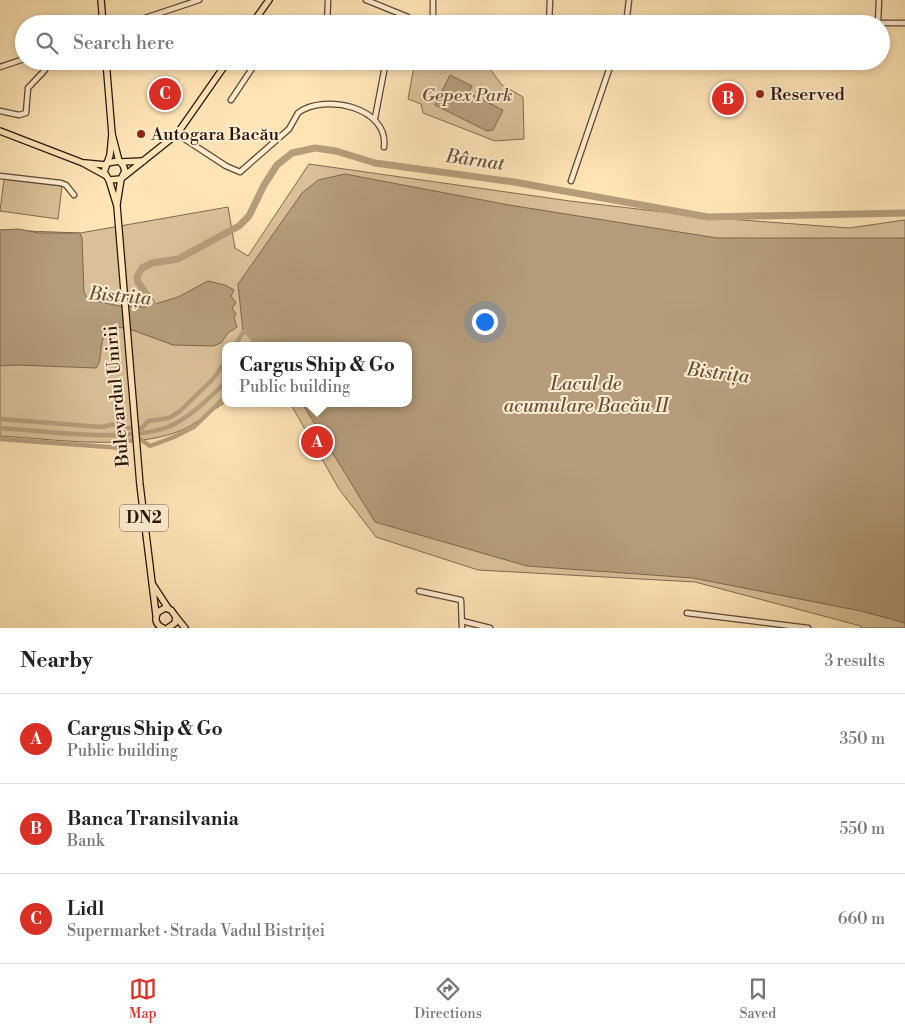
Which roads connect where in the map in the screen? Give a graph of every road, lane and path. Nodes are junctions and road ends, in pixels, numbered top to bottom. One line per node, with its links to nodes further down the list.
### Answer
1 (101, 0): 10 (main road)
2 (199, 0): 11 (street)
3 (269, 0): 12 (main road)
4 (328, 0): 13 (street)
5 (366, 0): 14 (street)
6 (434, 0): 15 (street)
7 (550, 0): 16 (street)
8 (628, 0): 17 (street)
9 (879, 0): 18 (street)
10 (102, 15)
11 (154, 15)
12 (258, 15)
13 (327, 15)
14 (403, 15)
15 (433, 15)
16 (549, 15)
17 (627, 15)
18 (878, 15)
19 (890, 22): 20 (street)
20 (905, 23)
21 (15, 62): 22 (street)
22 (0, 67)
23 (45, 70): 30 (street)
24 (107, 70): 33 (main road, DN2)
25 (222, 70): 34 (main road)
26 (251, 70): 29 (street)
27 (384, 70): 31 (street)
28 (609, 70): 43 (street)
29 (231, 100)
30 (0, 111)
31 (375, 118): 34 (street); 35 (street)
32 (0, 131): 38 (main road)
33 (112, 134): 37 (main road, DN2); 39 (main road, DN2)
34 (177, 134): 36 (main road)
35 (384, 147)
36 (146, 160): 37 (main road); 42 (main road)
37 (120, 162): 39 (main road); 42 (main road, DN2)
38 (83, 163): 39 (main road); 41 (main road)
39 (106, 164): 41 (main road, DN2)
40 (0, 176): 44 (street)
41 (107, 178): 42 (main road); 45 (main road, Bulevardul Unirii / DN2)
42 (122, 178): 45 (main road, Bulevardul Unirii / DN2)
43 (571, 181)
44 (74, 195)
45 (117, 206): 46 (main road, Bulevardul Unirii / DN2)
46 (152, 583): 48 (main road, Bulevardul Unirii / DN2); 50 (main road, Bulevardul Unirii / DN2)
47 (419, 591): 52 (street)
48 (168, 608): 50 (main road); 51 (main road, DN2)
49 (687, 613): 54 (street)
50 (156, 615): 53 (main road, DN2)
51 (176, 617): 55 (main road); 56 (main road, DN2)
52 (462, 621): 57 (street); 58 (street)
53 (159, 627)
54 (780, 627): 59 (street)
55 (170, 628)
56 (185, 628)
57 (462, 628)
58 (490, 628)
59 (808, 628)

